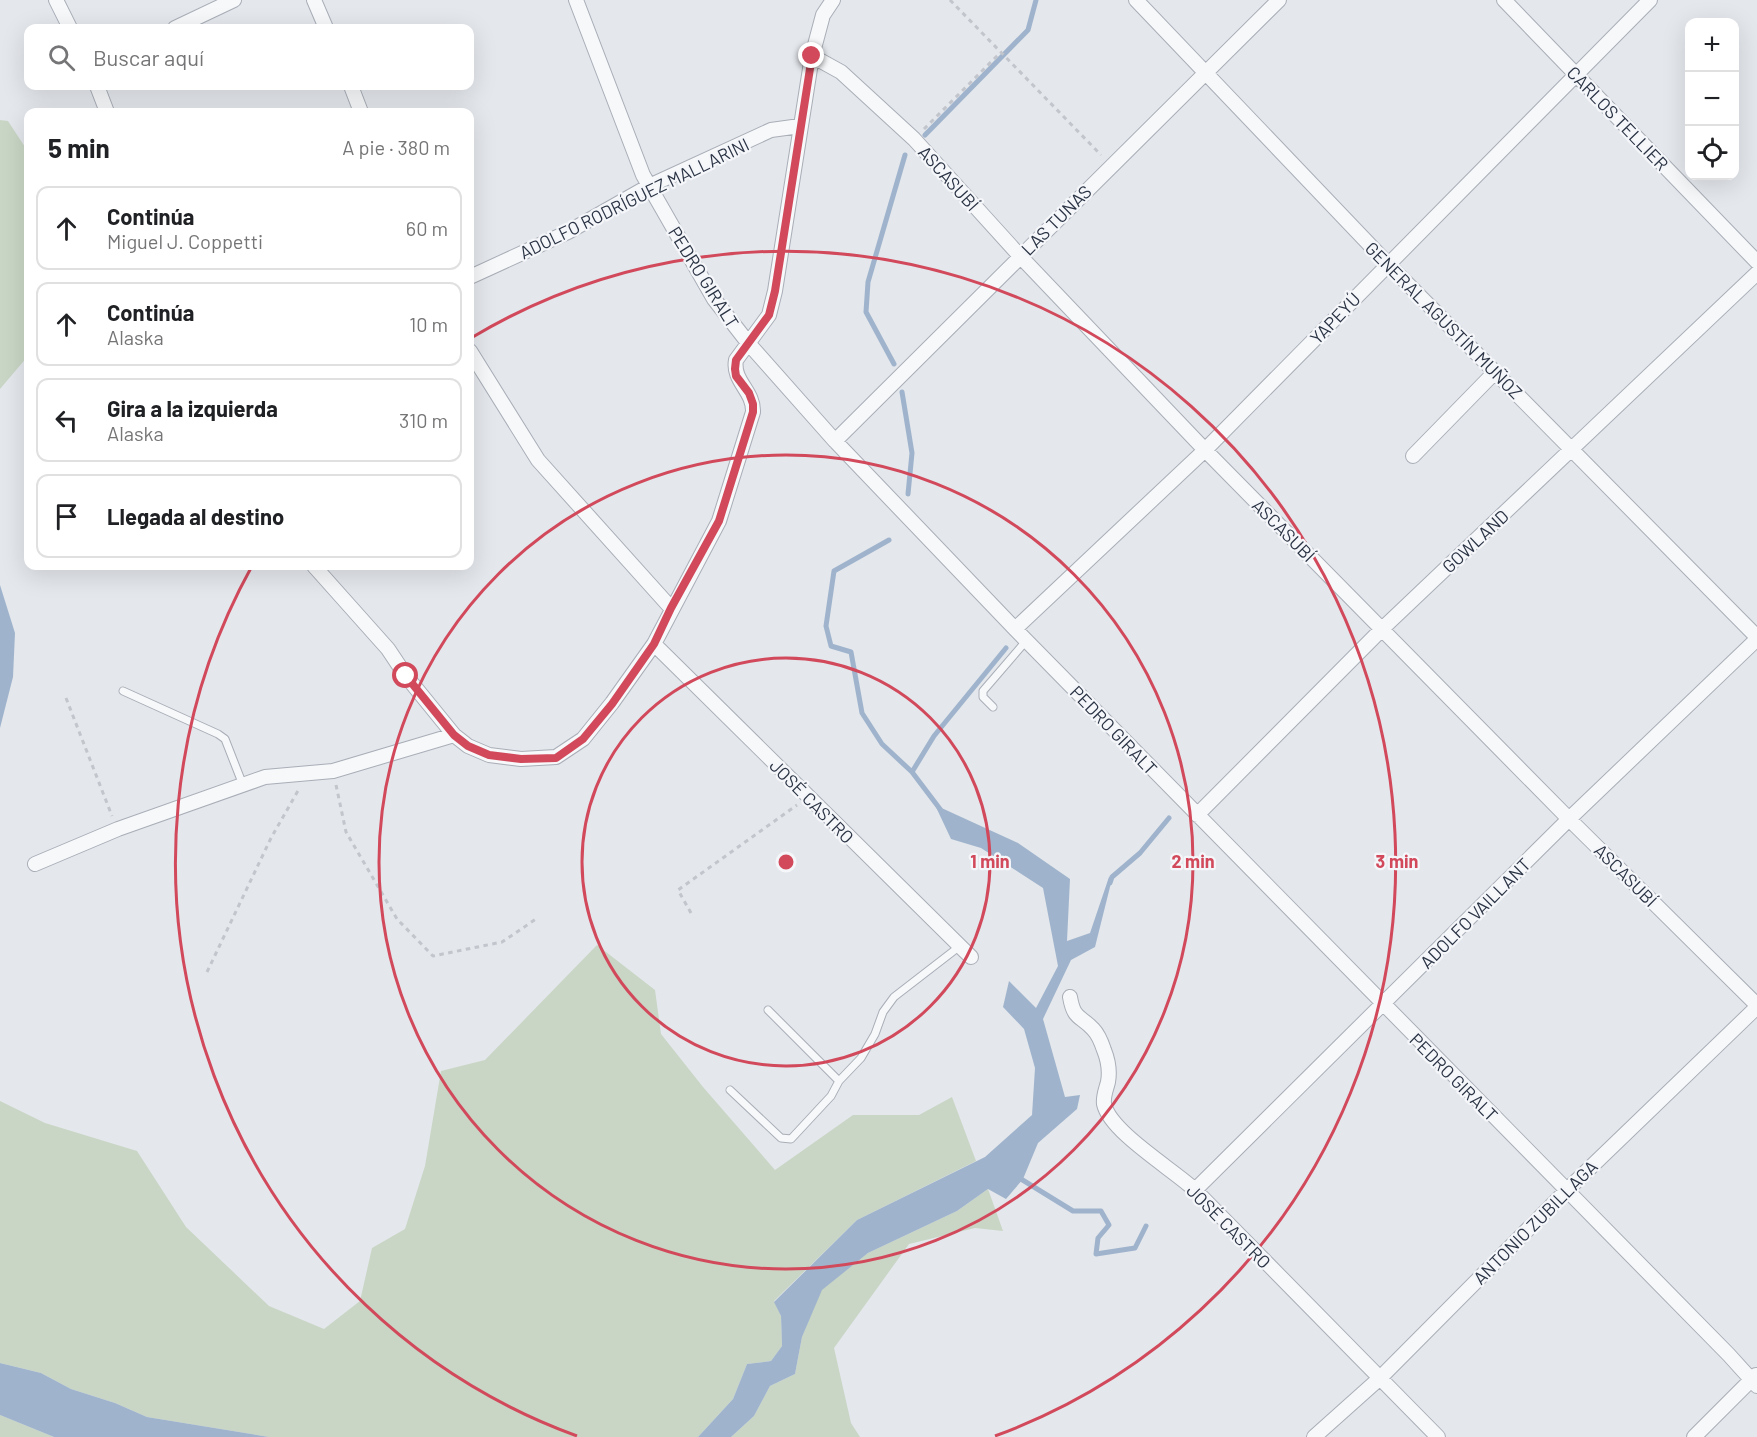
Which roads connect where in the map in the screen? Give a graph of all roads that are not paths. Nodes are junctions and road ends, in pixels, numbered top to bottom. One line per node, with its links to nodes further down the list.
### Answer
1 (56, 0): 10 (street)
2 (234, 0): 11 (street)
3 (314, 0): 12 (street)
4 (576, 0): 21 (street, PEDRO GIRALT)
5 (833, 0): 13 (street)
6 (1136, 0): 14 (street, GENERAL AGUSTÍN MUÑOZ)
7 (1279, 0): 14 (street, LAS TUNAS)
8 (1504, 0): 15 (street, CARLOS TELLIER)
9 (1650, 0): 15 (street, YAPEYÚ)
10 (68, 24)
11 (183, 24)
12 (324, 24)
13 (812, 56): 20 (street); 22 (street, ASCASUBÍ)
14 (1206, 71): 22 (street, LAS TUNAS); 24 (street, GENERAL AGUSTÍN MUÑOZ)
15 (1576, 74): 23 (street, CARLOS TELLIER); 24 (street, YAPEYÚ)
16 (99, 90): 18 (street)
17 (353, 90): 19 (street)
18 (105, 108)
19 (359, 108)
20 (800, 126): 21 (street, ADOLFO RODRÍGUEZ MALLARINI); 27 (street)
21 (649, 186): 26 (street, ADOLFO RODRÍGUEZ MALLARINI); 27 (street, PEDRO GIRALT)
22 (1020, 256): 30 (street, LAS TUNAS); 32 (street, ASCASUBÍ)
23 (1757, 262)
24 (1388, 264): 29 (street, GENERAL AGUSTÍN MUÑOZ); 32 (street, YAPEYÚ)
25 (1757, 273): 31 (street, GOWLAND)
26 (474, 275)
27 (749, 344): 30 (street, PEDRO GIRALT); 35 (street)
28 (474, 357): 35 (street)
29 (1495, 372): 31 (street, GENERAL AGUSTÍN MUÑOZ); 33 (street)
30 (835, 441): 37 (street, PEDRO GIRALT)
31 (1572, 449): 36 (street, GOWLAND); 38 (street, GENERAL AGUSTÍN MUÑOZ)
32 (1205, 450): 36 (street, ASCASUBÍ); 37 (street, YAPEYÚ)
33 (1413, 456)
34 (318, 570): 43 (street)
35 (671, 608): 40 (street)
36 (1382, 629): 45 (street, GOWLAND); 46 (street, ASCASUBÍ)
37 (1015, 630): 39 (street, PEDRO GIRALT)
38 (1757, 638): 46 (street, ADOLFO VAILLANT)
39 (1026, 640): 42 (lane); 45 (street, PEDRO GIRALT)
40 (654, 644): 43 (street); 48 (street, JOSÉ CASTRO)
41 (123, 691): 44 (lane)
42 (993, 707)
43 (454, 735): 44 (street)
44 (243, 785): 47 (street)
45 (1197, 815): 51 (street, PEDRO GIRALT)
46 (1569, 819): 51 (street, ADOLFO VAILLANT); 52 (street, ASCASUBÍ)
47 (36, 864)
48 (960, 946): 49 (street, JOSÉ CASTRO); 54 (lane)
49 (971, 957)
50 (1070, 997): 56 (street, JOSÉ CASTRO)
51 (1383, 1005): 56 (street, ADOLFO VAILLANT); 57 (street, PEDRO GIRALT)
52 (1757, 1006): 57 (street, ANTONIO ZUBILLAGA)
53 (768, 1010): 54 (lane)
54 (839, 1081): 55 (lane)
55 (730, 1090)
56 (1195, 1190): 58 (street, JOSÉ CASTRO)
57 (1566, 1191): 58 (street, ANTONIO ZUBILLAGA); 59 (street, PEDRO GIRALT)
58 (1380, 1378): 60 (street, ANTONIO ZUBILLAGA); 61 (street, JOSÉ CASTRO)
59 (1755, 1379): 62 (street)
60 (1314, 1437)
61 (1438, 1437)
62 (1694, 1437)

